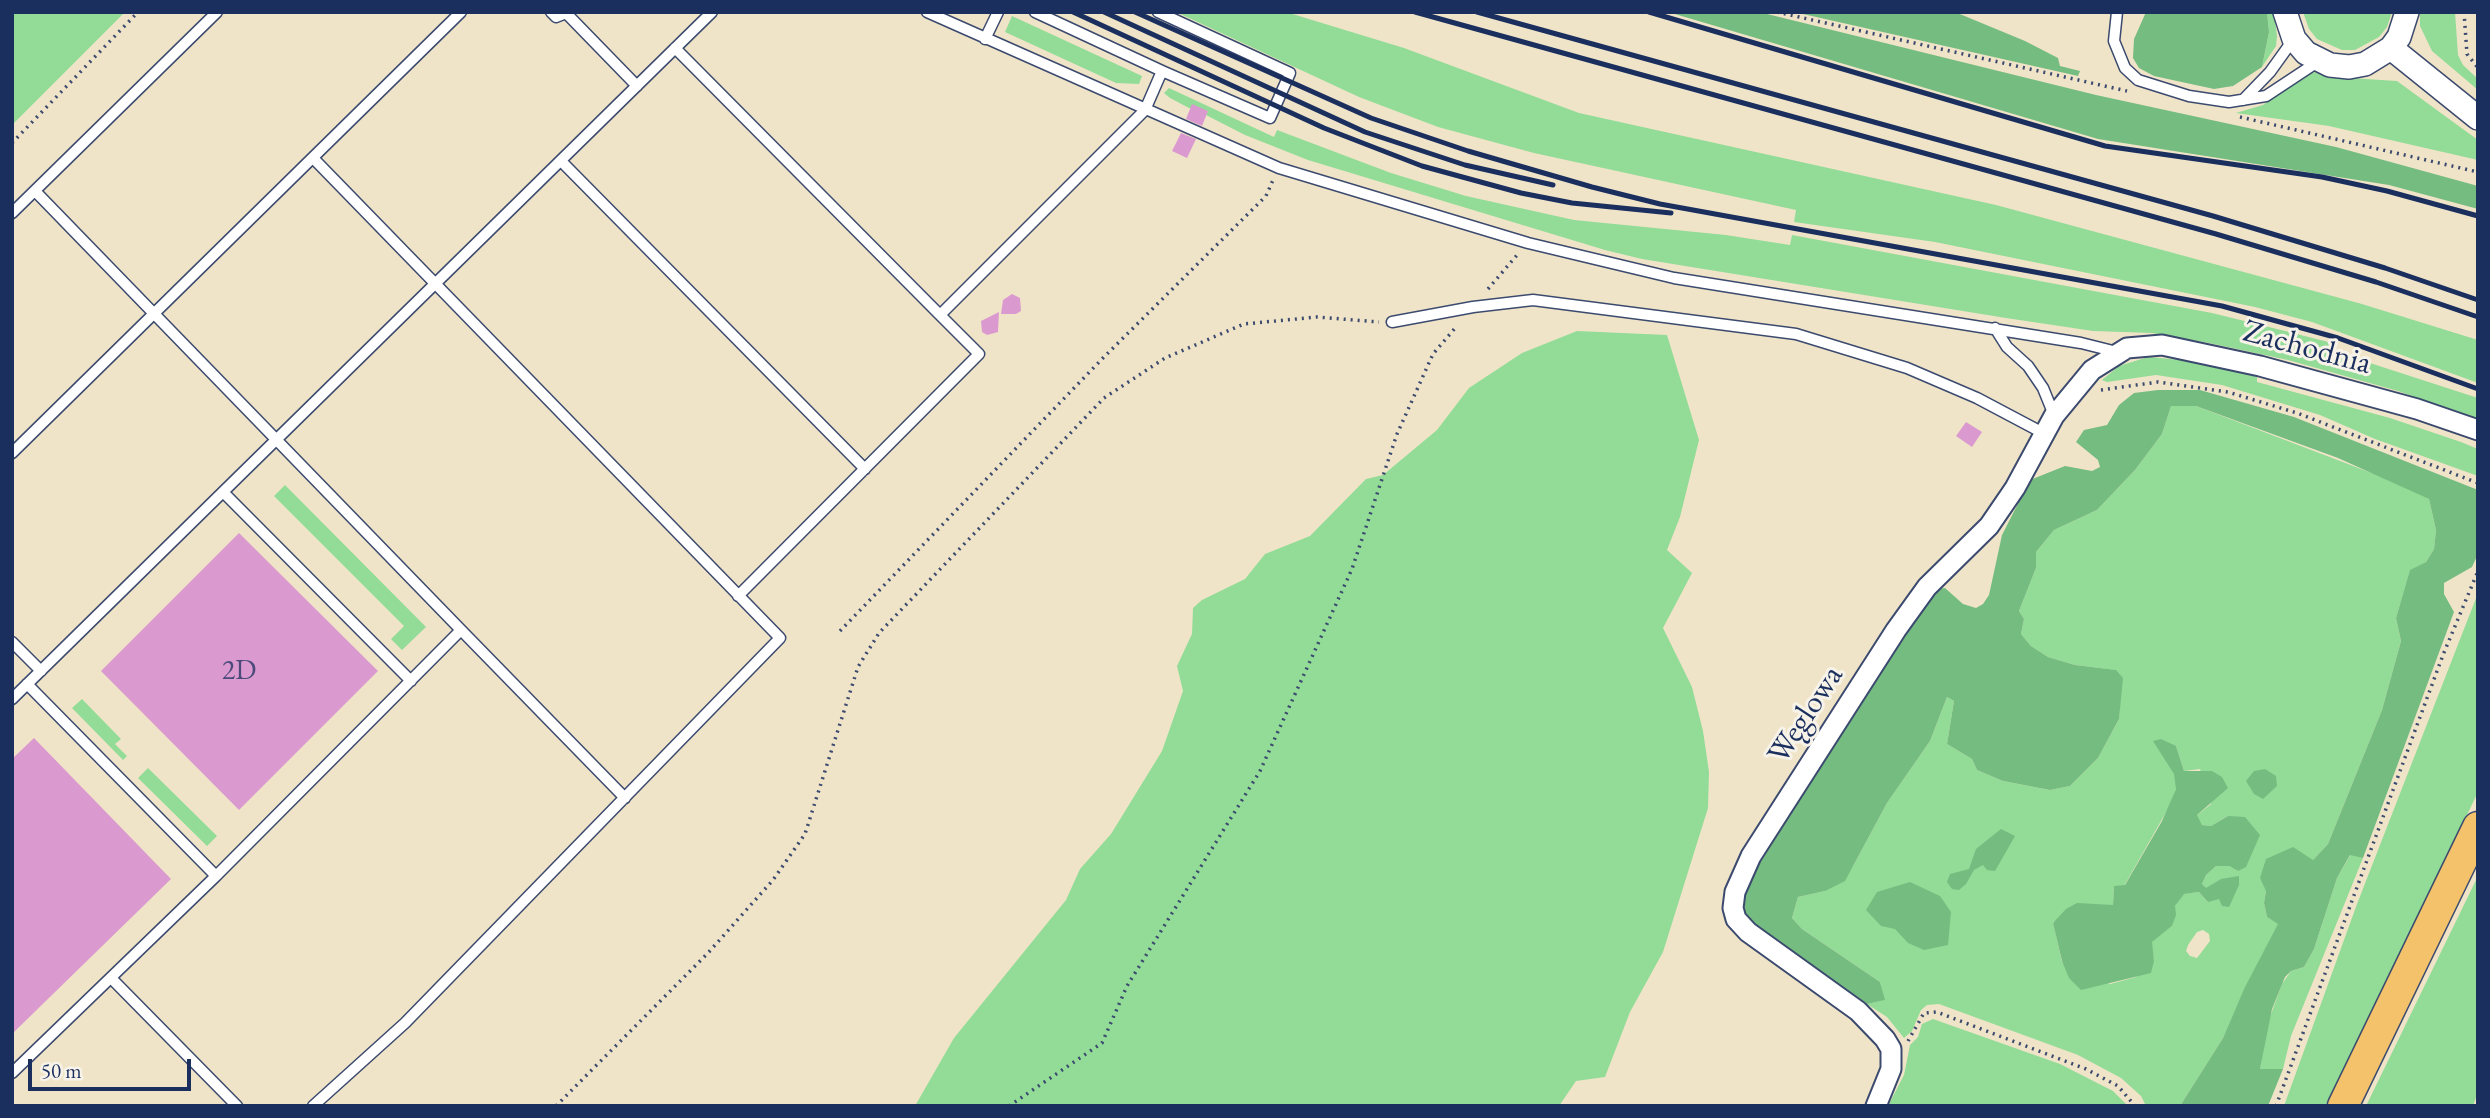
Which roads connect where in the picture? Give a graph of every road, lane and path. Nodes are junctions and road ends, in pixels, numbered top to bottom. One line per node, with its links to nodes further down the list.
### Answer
1 (138, 12): 25 (path)
2 (217, 12): 29 (lane)
3 (461, 12): 26 (lane)
4 (551, 12): 21 (lane)
5 (712, 12): 16 (lane)
6 (927, 12): 14 (lane)
7 (998, 12): 14 (lane)
8 (1035, 12): 20 (lane)
9 (1158, 12): 20 (lane)
10 (2117, 12): 22 (lane)
11 (2286, 12): 15 (street)
12 (2407, 12): 17 (street)
13 (2463, 12): 19 (path)
14 (985, 39): 23 (lane)
15 (2294, 39): 18 (street); 22 (lane)
16 (675, 48): 21 (lane); 35 (lane)
17 (2391, 48): 18 (street); 24 (street)
18 (2319, 61): 22 (lane)
19 (2478, 68)
20 (1162, 71): 23 (lane)
21 (636, 86): 27 (lane)
22 (2242, 101)
23 (1145, 110): 28 (lane); 35 (lane)
24 (2478, 118)
25 (12, 143)
26 (313, 158): 32 (lane); 34 (lane)
27 (561, 161): 32 (lane); 45 (lane)
28 (1279, 168): 31 (lane); 51 (path)
29 (35, 191): 30 (lane); 34 (lane)
30 (12, 213)
31 (1528, 243): 33 (path); 37 (lane)
32 (435, 284): 43 (lane); 49 (lane)
33 (1473, 307): 36 (lane); 42 (lane); 66 (path)
34 (154, 314): 43 (lane); 44 (lane)
35 (940, 315): 45 (lane)
36 (1392, 322): 65 (path)
37 (1995, 328): 38 (lane); 40 (lane)
38 (2118, 352): 39 (street, Węglowa); 41 (street, Zachodnia)
39 (2074, 391): 40 (street, Węglowa); 46 (path)
40 (2054, 415): 42 (street, Węglowa)
41 (2478, 430)
42 (2045, 434): 61 (street, Węglowa)
43 (276, 441): 47 (lane); 50 (lane)
44 (12, 453)
45 (865, 469): 49 (lane)
46 (2478, 483)
47 (223, 492): 53 (lane); 54 (lane)
48 (2478, 571): 69 (path)
49 (738, 596): 57 (lane)
50 (461, 630): 54 (lane); 57 (lane)
51 (840, 631)
52 (12, 642): 53 (lane)
53 (41, 671): 55 (lane)
54 (411, 681): 59 (lane)
55 (27, 684): 56 (lane); 59 (lane)
56 (12, 699)
57 (625, 798): 64 (lane)
58 (2478, 827): 70 (main road)
59 (216, 876): 60 (lane)
60 (111, 978): 62 (lane); 63 (lane)
61 (1891, 1049): 67 (street); 68 (path)
62 (12, 1073)
63 (237, 1106)
64 (313, 1106)
65 (556, 1106)
66 (1009, 1106)
67 (1876, 1106)
68 (2135, 1106)
69 (2276, 1106)
70 (2343, 1106)

